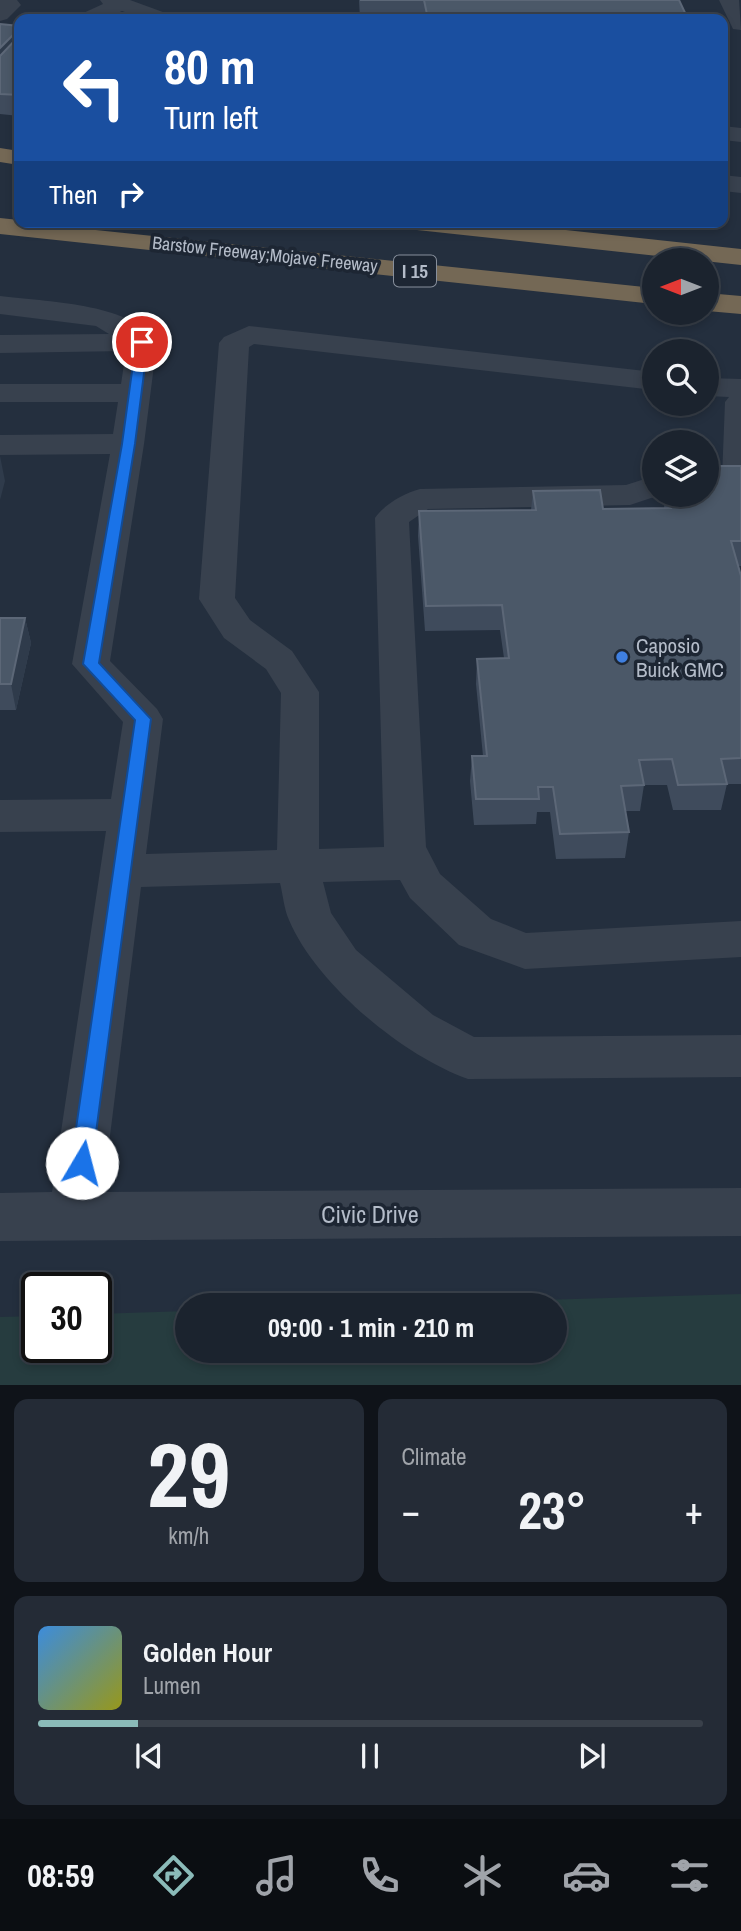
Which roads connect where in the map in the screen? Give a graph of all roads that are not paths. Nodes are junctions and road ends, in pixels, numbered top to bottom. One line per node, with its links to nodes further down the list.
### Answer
1 (729, 0): 7 (street)
2 (0, 1): 6 (street)
3 (116, 2): 4 (street); 5 (street)
4 (95, 14)
5 (150, 14)
6 (0, 15)
7 (741, 24)
8 (19, 228): 11 (highway, Barstow Freeway;Mojave Freeway / I 15)
9 (473, 228): 12 (highway, I 15)
10 (0, 232): 11 (highway)
11 (176, 245): 13 (highway, Barstow Freeway;Mojave Freeway / I 15)
12 (741, 257)
13 (642, 295)
14 (719, 303): 16 (highway)
15 (0, 305): 17 (street)
16 (741, 305)
17 (142, 342): 18 (street); 23 (street)
18 (0, 344)
19 (642, 381): 32 (street)
20 (719, 387): 21 (street)
21 (741, 388)
22 (0, 393): 23 (street)
23 (136, 393): 25 (street)
24 (741, 402): 27 (street)
25 (128, 444): 26 (street); 29 (street)
26 (0, 445)
27 (729, 478)
28 (642, 490): 31 (street)
29 (130, 815): 30 (street); 33 (street)
30 (0, 816)
31 (413, 863): 32 (street); 34 (street)
32 (298, 866): 33 (street); 35 (street)
33 (122, 871): 37 (street)
34 (741, 939)
35 (741, 1056)
36 (741, 1212): 37 (street, Civic Drive)
37 (74, 1216): 38 (street, Civic Drive)
38 (0, 1217)

